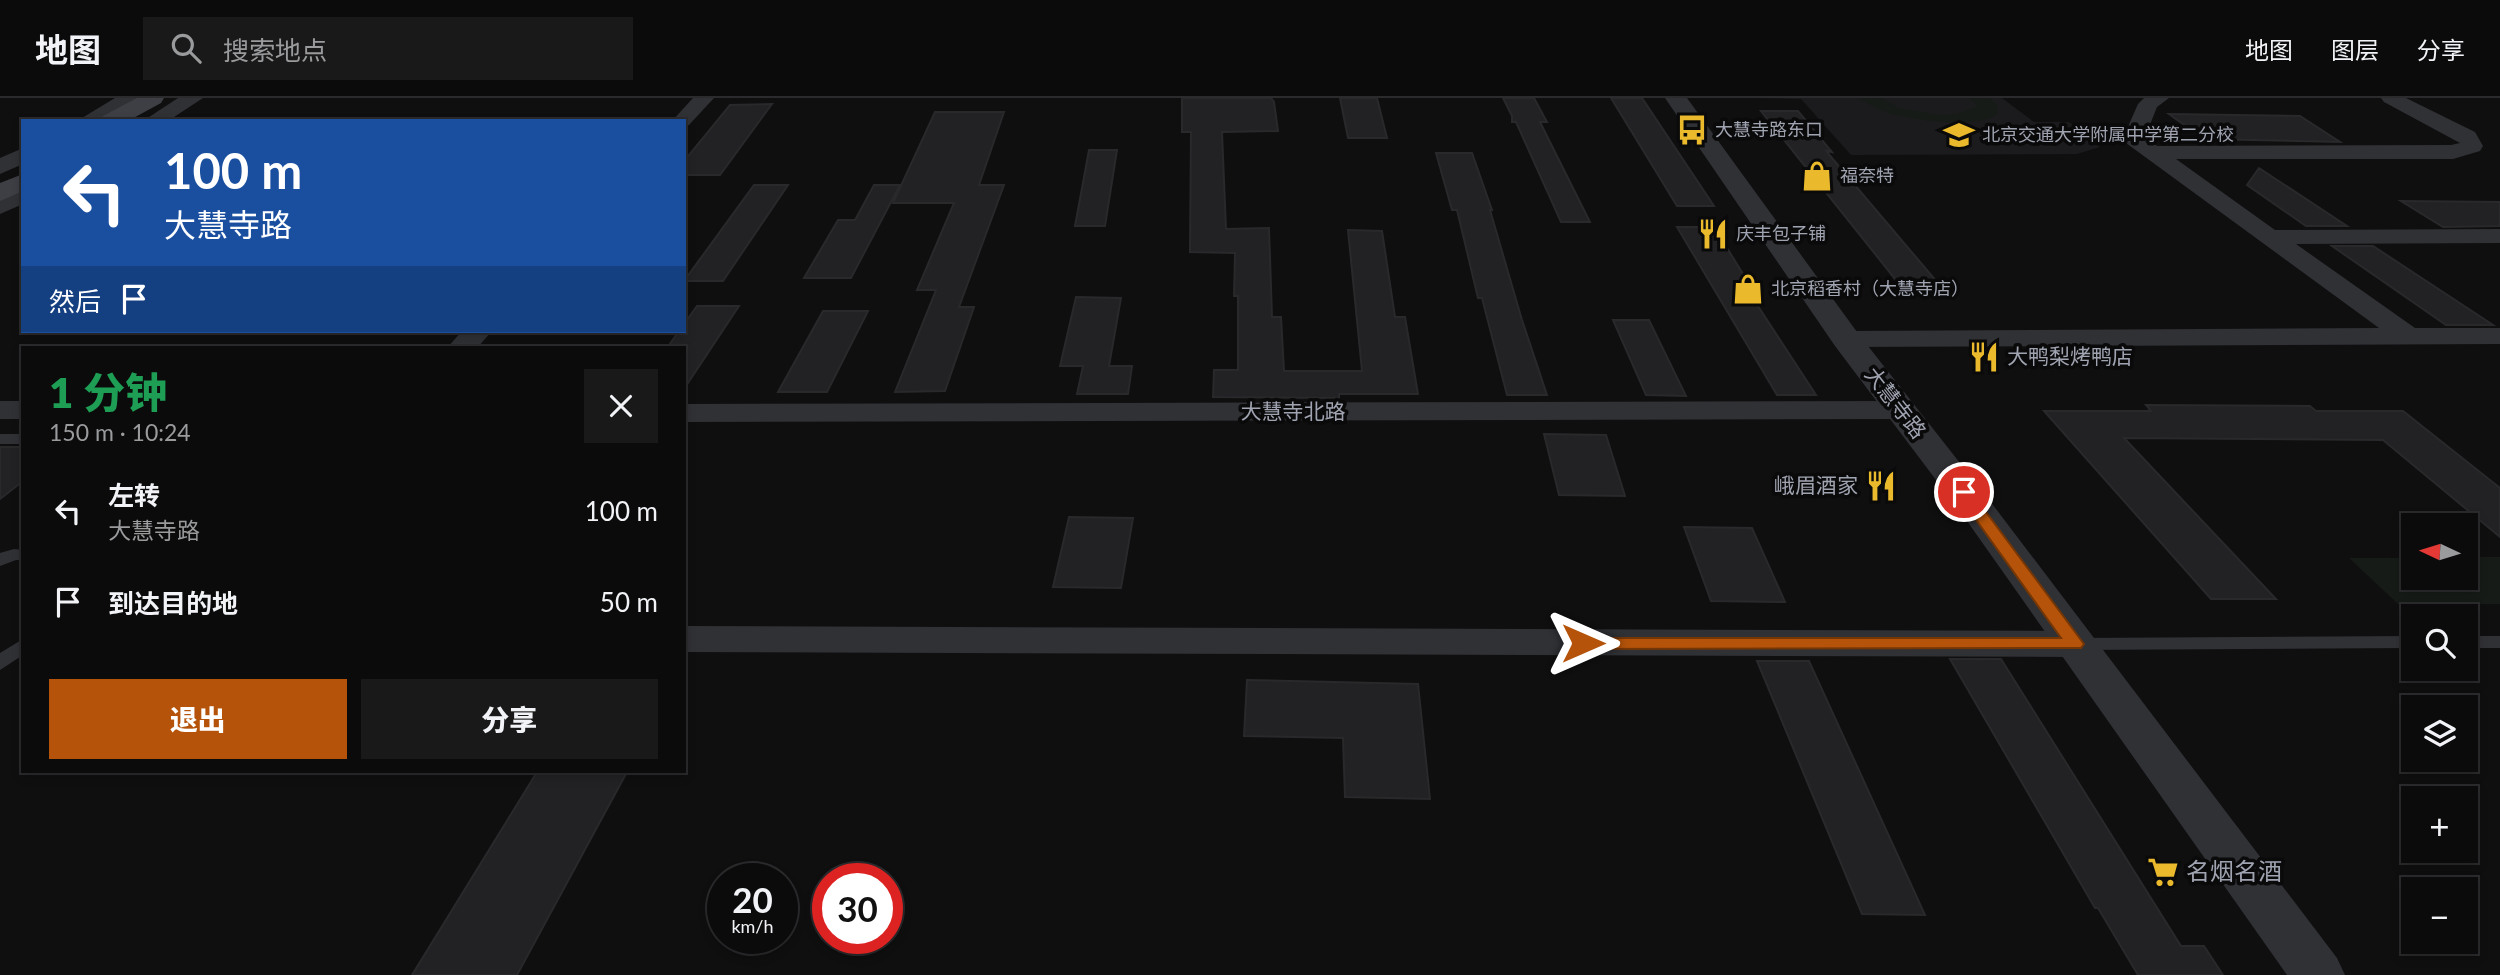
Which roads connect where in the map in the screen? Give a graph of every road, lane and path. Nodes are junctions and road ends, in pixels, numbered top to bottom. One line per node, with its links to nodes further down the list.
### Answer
1 (130, 98): 9 (street)
2 (153, 98): 10 (main road)
3 (172, 98): 11 (main road)
4 (193, 98): 12 (street)
5 (704, 98): 13 (street)
6 (1676, 98): 28 (street, 大慧寺路)
7 (2158, 98): 14 (street)
8 (2392, 98): 14 (street)
9 (91, 119)
10 (115, 119)
11 (135, 119)
12 (156, 119)
13 (684, 119)
14 (2152, 153): 24 (street)
15 (21, 156): 16 (street)
16 (0, 167)
17 (21, 170): 18 (main road)
18 (0, 181)
19 (21, 182): 20 (main road)
20 (0, 193)
21 (21, 196): 22 (street)
22 (0, 207)
23 (2500, 236): 24 (street)
24 (2270, 237): 26 (street)
25 (476, 333): 29 (street)
26 (2408, 336): 27 (street); 28 (street)
27 (2500, 336)
28 (1846, 339): 32 (street, 大慧寺路)
29 (463, 346)
30 (0, 410): 31 (street)
31 (21, 410)
32 (1902, 410): 33 (street, 大慧寺北路); 42 (street, 大慧寺路)
33 (686, 413)
34 (0, 439): 35 (lane)
35 (21, 439)
36 (21, 555): 37 (lane)
37 (0, 560)
38 (686, 639): 42 (street)
39 (2401, 642): 42 (lane)
40 (2478, 642): 41 (lane)
41 (2500, 642)
42 (2075, 644): 45 (street, 大慧寺路)
43 (21, 647): 44 (lane)
44 (0, 663)
45 (2318, 975)

